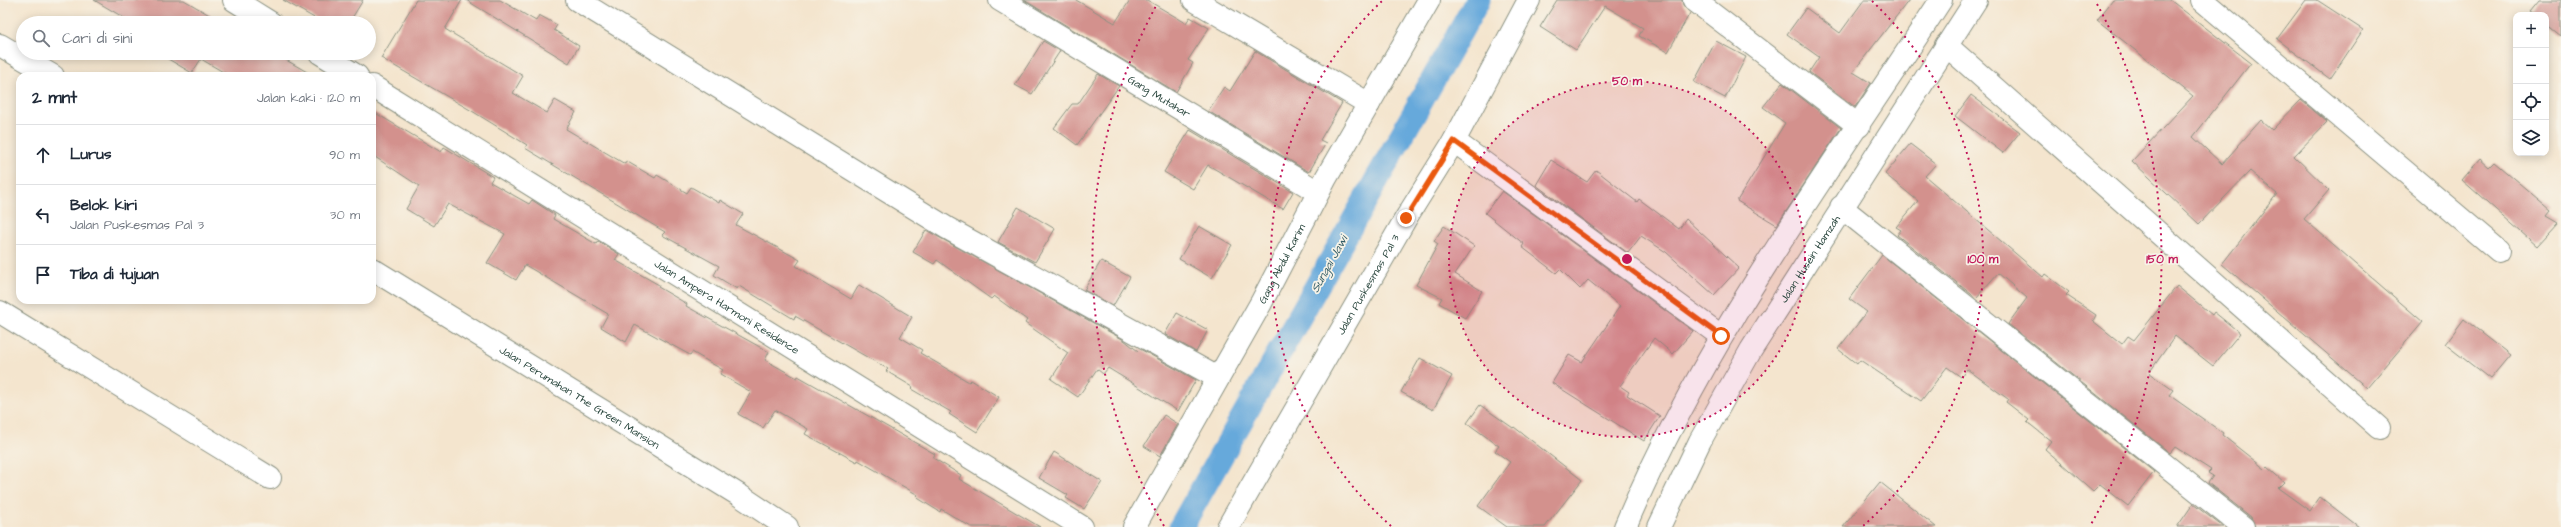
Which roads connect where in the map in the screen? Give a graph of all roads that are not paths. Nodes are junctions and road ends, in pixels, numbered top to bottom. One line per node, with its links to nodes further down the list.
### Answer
1 (234, 0): 11 (street)
2 (577, 0): 29 (street)
3 (1000, 0): 23 (street, Gang Mutahar)
4 (1194, 0): 20 (street)
5 (1429, 0): 20 (street, Gang Abdul Karim)
6 (1528, 0): 22 (street, Jalan Puskesmas Pal 3)
7 (1694, 0): 21 (street)
8 (1941, 0): 21 (street)
9 (1976, 0): 13 (street, Jalan Husein Hamzah)
10 (2202, 0): 25 (street)
11 (260, 16)
12 (0, 45): 14 (street)
13 (1946, 45): 24 (street, Jalan Husein Hamzah); 30 (street)
14 (16, 54)
15 (26, 60): 17 (street)
16 (331, 60): 18 (street)
17 (46, 72)
18 (351, 72)
19 (376, 88): 34 (street, Jalan Ampera Harmoni Residence)
20 (1368, 104): 23 (street, Gang Abdul Karim)
21 (1859, 126): 28 (street)
22 (1454, 141): 28 (street); 36 (street, Jalan Puskesmas Pal 3)
23 (1318, 192): 29 (street, Gang Abdul Karim)
24 (1841, 207): 32 (street, Jalan Husein Hamzah); 38 (street)
25 (2500, 251)
26 (376, 271): 33 (street, Jalan Perumahan The Green Mansion)
27 (0, 312): 31 (street)
28 (1721, 336): 37 (street)
29 (1218, 378): 35 (street, Gang Abdul Karim)
30 (2379, 428)
31 (270, 478)
32 (1665, 524)
33 (787, 527)
34 (1082, 527)
35 (1134, 527)
36 (1228, 527)
37 (1625, 527)
38 (2243, 527)

